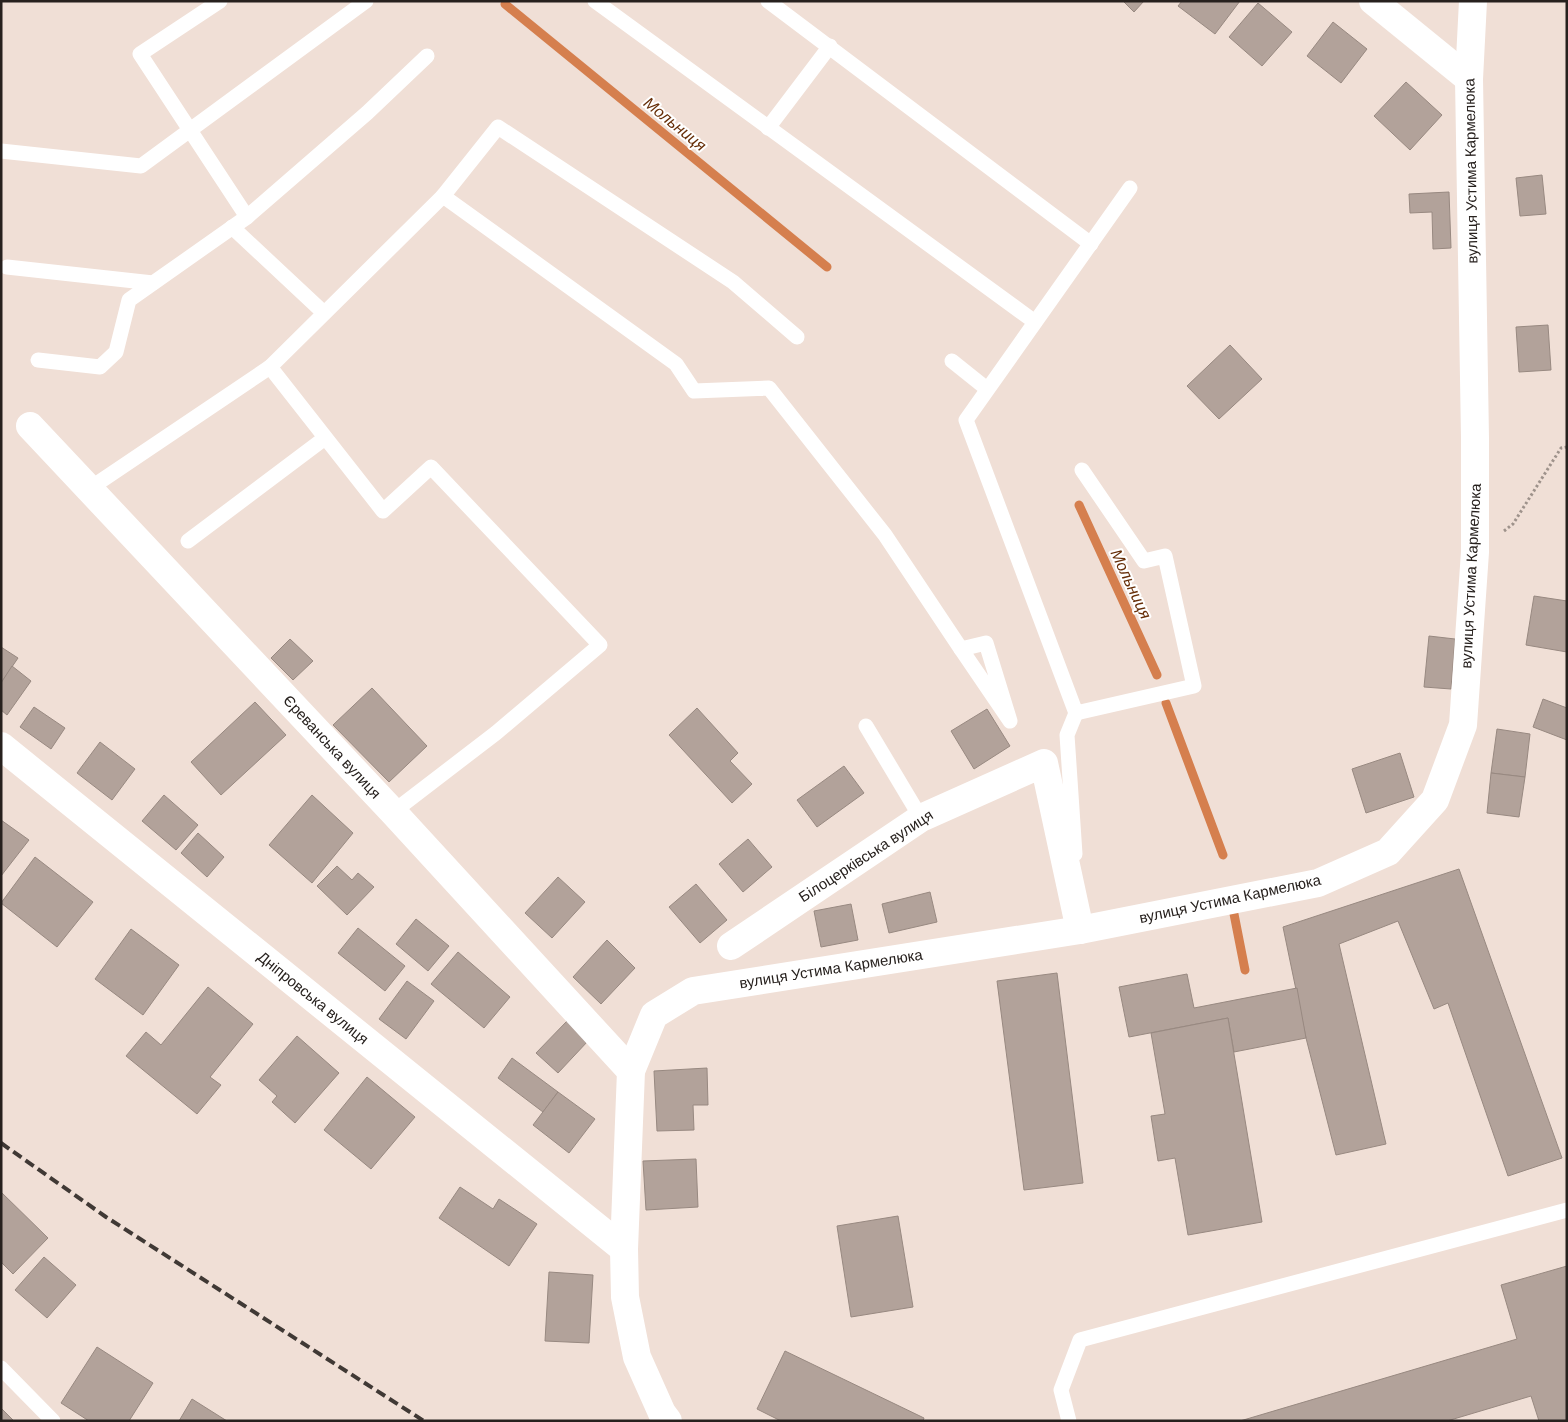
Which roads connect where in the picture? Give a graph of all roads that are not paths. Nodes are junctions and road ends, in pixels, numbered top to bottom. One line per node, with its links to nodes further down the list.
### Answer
1 (220, 1): 11 (lane)
2 (366, 1): 11 (lane)
3 (595, 1): 10 (lane)
4 (768, 1): 7 (lane)
5 (1374, 1): 9 (street)
6 (1473, 1): 9 (street, вулиця Устима Кармелюка)
7 (830, 46): 10 (lane); 17 (lane)
8 (427, 56): 15 (lane)
9 (1469, 78): 38 (street, вулиця Устима Кармелюка)
10 (768, 128): 21 (lane)
11 (189, 131): 12 (lane); 15 (lane)
12 (1, 151)
13 (1130, 188): 17 (lane)
14 (443, 196): 20 (lane); 22 (lane); 32 (lane)
15 (247, 217): 16 (lane)
16 (232, 227): 19 (lane); 20 (lane)
17 (1091, 244): 21 (lane)
18 (7, 267): 19 (lane)
19 (153, 283): 23 (lane)
20 (324, 313): 25 (lane)
21 (1035, 322): 26 (lane)
22 (797, 337)
23 (38, 360)
24 (952, 361): 26 (lane)
25 (270, 367): 28 (lane); 30 (lane)
26 (988, 389): 33 (lane)
27 (30, 426): 30 (street, Єреванська вулиця)
28 (325, 438): 31 (lane); 36 (lane)
29 (1082, 470): 33 (lane)
30 (89, 489): 36 (street, Єреванська вулиця)
31 (188, 541)
32 (961, 649): 32 (lane)
33 (1076, 712): 38 (lane)
34 (866, 726): 37 (lane)
35 (1, 746): 42 (street, Дніпровська вулиця)
36 (393, 812): 40 (street, Єреванська вулиця)
37 (921, 818): 38 (street, Білоцерківська вулиця); 39 (street, Білоцерківська вулиця)
38 (1080, 930): 40 (street, вулиця Устима Кармелюка)
39 (731, 946)
40 (631, 1071): 42 (street, вулиця Устима Кармелюка)
41 (1567, 1210): 46 (lane)
42 (624, 1249): 45 (street, вулиця Устима Кармелюка)
43 (1, 1368): 44 (lane)
44 (53, 1421)
45 (668, 1421)
46 (1069, 1421)

